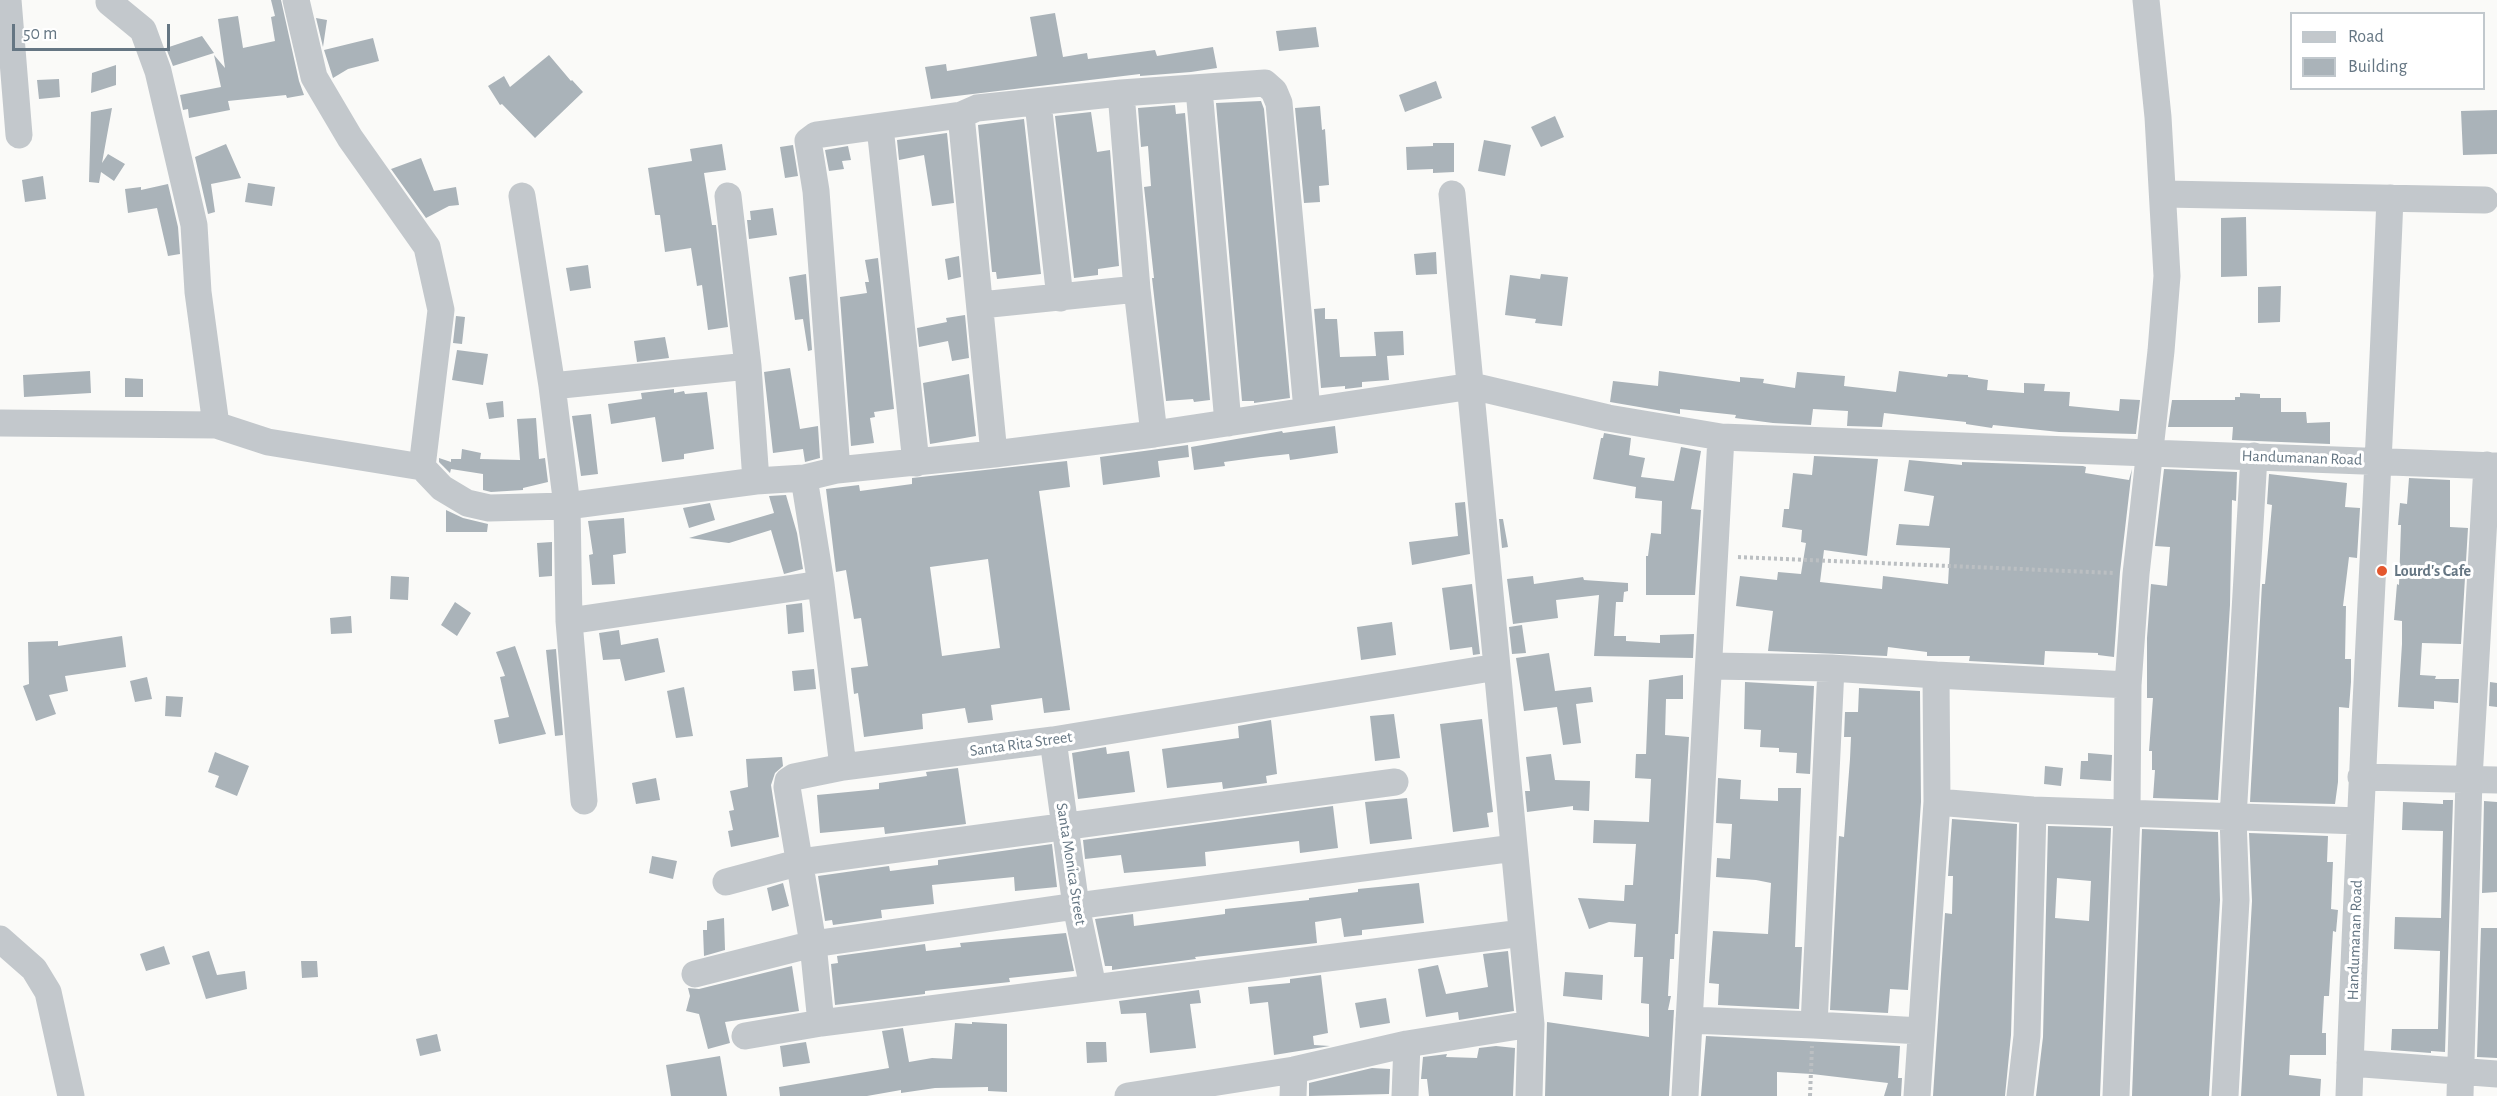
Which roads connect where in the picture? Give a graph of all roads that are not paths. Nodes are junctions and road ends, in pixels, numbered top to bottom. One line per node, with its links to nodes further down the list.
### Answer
1 (8, 0): 10 (street)
2 (296, 0): 35 (street)
3 (2146, 0): 12 (street)
4 (110, 2): 26 (street)
5 (1199, 89): 6 (street); 23 (street); 25 (street)
6 (1121, 93): 7 (street); 17 (street)
7 (1038, 103): 8 (street); 18 (street)
8 (961, 115): 9 (street); 19 (street)
9 (880, 127): 33 (street); 36 (street)
10 (20, 135)
11 (1452, 194): 22 (street)
12 (2164, 194): 15 (street); 29 (street)
13 (522, 195): 21 (street)
14 (728, 196): 20 (street)
15 (2390, 198): 16 (street); 32 (street)
16 (2486, 200)
17 (1137, 289): 18 (street); 27 (street)
18 (1060, 298): 19 (street)
19 (981, 305): 30 (street)
20 (748, 366): 21 (street); 38 (street)
21 (552, 386): 39 (street)
22 (1472, 386): 23 (street); 28 (street, Handumanan Road); 43 (street)
23 (1307, 410): 25 (street)
24 (0, 423): 26 (street)
25 (1228, 423): 27 (street)
26 (216, 425): 35 (street)
27 (1154, 435): 30 (street)
28 (1721, 437): 29 (street, Handumanan Road); 42 (street)
29 (2150, 452): 31 (street, Handumanan Road); 46 (street)
30 (994, 454): 33 (street)
31 (2254, 456): 32 (street, Handumanan Road); 57 (street)
32 (2380, 461): 34 (street); 49 (street, Handumanan Road)
33 (916, 463): 36 (street)
34 (2492, 465): 50 (street)
35 (422, 467): 39 (street)
36 (837, 470): 37 (street)
37 (804, 478): 38 (street); 40 (street)
38 (756, 481): 39 (street)
39 (567, 506): 41 (street)
40 (821, 584): 41 (street); 48 (street)
41 (569, 621): 53 (street)
42 (1710, 666): 44 (street); 69 (street)
43 (1497, 667): 47 (street, Santa Rita Street); 60 (street)
44 (1831, 668): 45 (street); 72 (street)
45 (1936, 675): 46 (street); 54 (street)
46 (2128, 685): 56 (street)
47 (1053, 740): 48 (street, Santa Rita Street); 59 (street, Santa Monica Street)
48 (843, 767): 61 (street, Santa Rita Street)
49 (2361, 777): 50 (street); 58 (street, Handumanan Road)
50 (2469, 779): 51 (street); 79 (street)
51 (2497, 780)
52 (1395, 782): 59 (street)
53 (584, 801)
54 (1937, 802): 55 (street); 73 (street)
55 (2033, 810): 56 (street); 87 (street)
56 (2127, 813): 57 (street); 88 (street)
57 (2233, 818): 58 (street); 89 (street)
58 (2360, 821): 76 (street, Handumanan Road)
59 (1065, 825): 61 (street); 63 (street, Santa Monica Street)
60 (1514, 848): 63 (street); 64 (street)
61 (801, 861): 62 (street); 66 (street, Santa Rita Street)
62 (726, 882)
63 (1076, 906): 66 (street); 68 (street, Santa Monica Street)
64 (1522, 933): 68 (street); 71 (street)
65 (0, 939): 81 (street)
66 (813, 944): 67 (street); 70 (street, Santa Rita Street)
67 (695, 974)
68 (1093, 987): 70 (street)
69 (1689, 1020): 72 (street); 85 (street)
70 (821, 1023): 74 (street)
71 (1531, 1024): 75 (street); 84 (street)
72 (1814, 1025): 73 (street)
73 (1921, 1030): 86 (street)
74 (745, 1036)
75 (1407, 1044): 78 (street); 83 (street)
76 (2350, 1063): 79 (street); 90 (street, Handumanan Road)
77 (2497, 1074): 79 (street)
78 (1293, 1083): 80 (street)
79 (2460, 1083)
80 (1180, 1092): 82 (street)
81 (71, 1096)
82 (1128, 1096)
83 (1405, 1096)
84 (1529, 1096)
85 (1686, 1096)
86 (1917, 1096)
87 (2020, 1096)
88 (2116, 1096)
89 (2225, 1096)
90 (2349, 1096)

